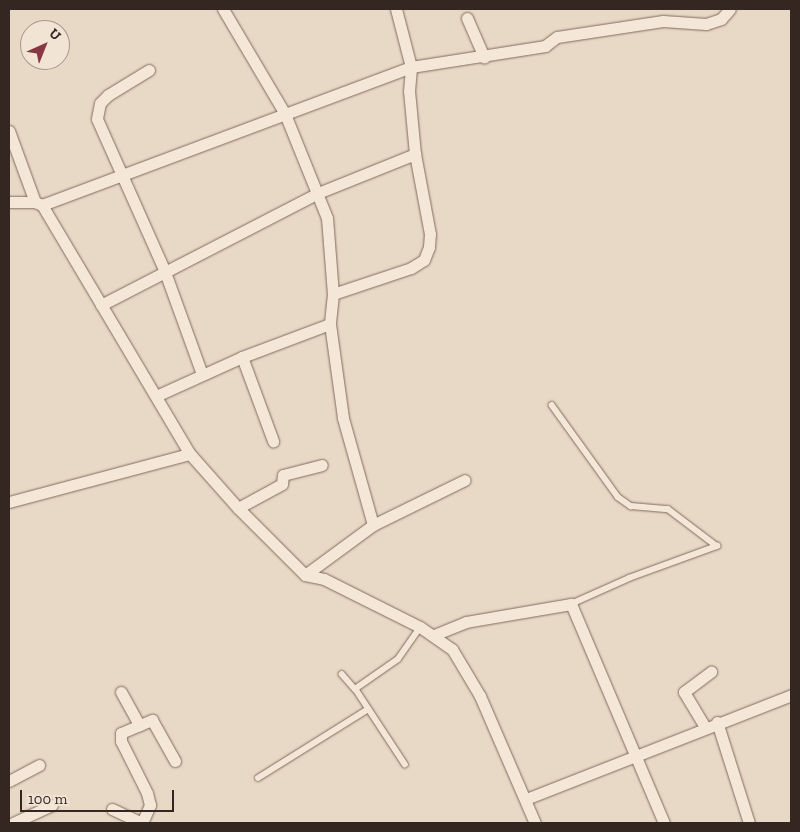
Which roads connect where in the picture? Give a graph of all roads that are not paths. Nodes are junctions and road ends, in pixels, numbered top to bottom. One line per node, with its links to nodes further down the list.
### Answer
1 (224, 9): 8 (street)
2 (396, 9): 6 (street)
3 (730, 9): 5 (street)
4 (467, 18): 5 (street)
5 (484, 57): 6 (street)
6 (411, 67): 8 (street); 10 (street)
7 (149, 70): 11 (street)
8 (285, 114): 11 (street); 12 (street)
9 (9, 131): 14 (street)
10 (415, 154): 12 (street); 16 (street)
11 (123, 176): 14 (street); 15 (street)
12 (318, 193): 15 (street); 16 (street)
13 (9, 202): 14 (street)
14 (38, 204): 17 (street)
15 (165, 272): 17 (street); 20 (street)
16 (333, 294): 18 (street)
17 (102, 305): 21 (street)
18 (330, 324): 19 (street); 29 (street)
19 (242, 358): 20 (street); 23 (street)
20 (202, 374): 21 (street)
21 (156, 396): 24 (street)
22 (552, 405): 31 (lane)
23 (273, 441)
24 (190, 454): 27 (street); 28 (street)
25 (322, 465): 28 (street)
26 (466, 480): 29 (street)
27 (9, 502)
28 (238, 508): 30 (street)
29 (373, 525): 30 (street)
30 (305, 575): 32 (street)
31 (571, 604): 33 (street); 43 (street)
32 (420, 627): 33 (street); 36 (lane)
33 (434, 634): 49 (street)
34 (711, 672): 42 (street)
35 (342, 674): 36 (lane)
36 (355, 688): 39 (lane)
37 (121, 692): 41 (street)
38 (791, 694): 40 (street)
39 (366, 710): 46 (lane); 47 (lane)
40 (717, 722): 42 (street); 55 (street)
41 (139, 725): 44 (street); 51 (street)
42 (705, 727): 43 (street)
43 (637, 755): 49 (street); 54 (street)
44 (176, 761)
45 (39, 765): 48 (street)
46 (405, 765)
47 (258, 778)
48 (9, 781)
49 (526, 799): 53 (street)
50 (52, 805): 52 (street)
51 (112, 810)
52 (13, 823)
53 (535, 823)
54 (664, 823)
55 (749, 823)

